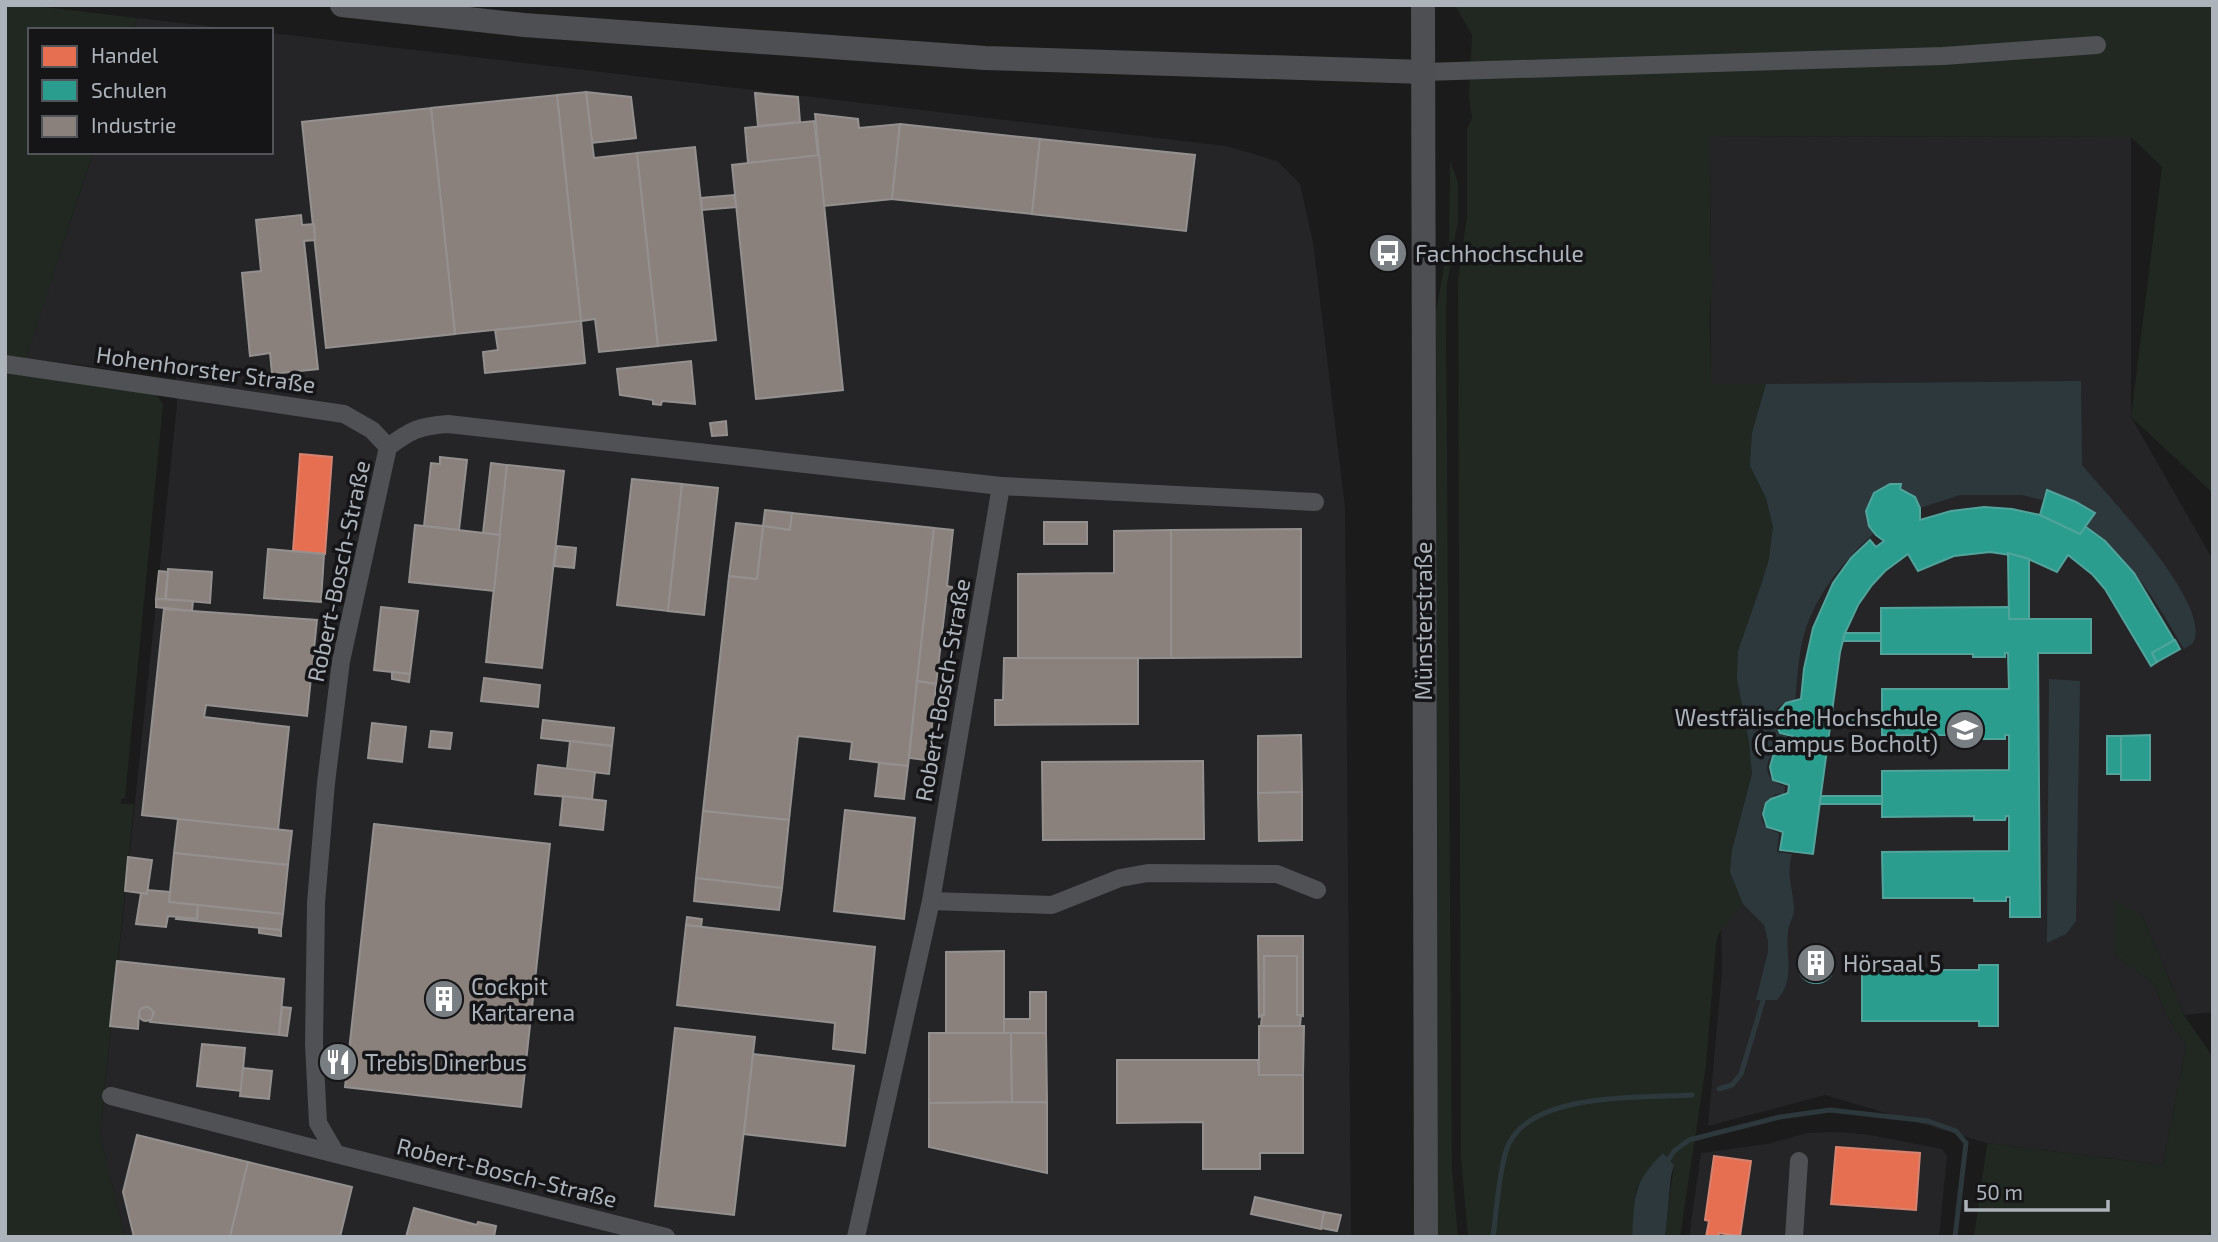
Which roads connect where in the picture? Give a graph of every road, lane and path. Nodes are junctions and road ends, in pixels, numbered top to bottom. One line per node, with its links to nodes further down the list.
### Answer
1 (342, 5): 4 (main road)
2 (1423, 5): 4 (main road, Münsterstraße)
3 (2097, 46): 4 (street)
4 (1424, 72): 16 (main road, Münsterstraße)
5 (5, 365): 6 (street, Hohenhorster Straße)
6 (388, 447): 7 (street, Robert-Bosch-Straße); 12 (street, Robert-Bosch-Straße)
7 (1001, 486): 8 (street, Robert-Bosch-Straße); 10 (street, Robert-Bosch-Straße)
8 (1315, 502)
9 (1317, 890): 10 (street)
10 (930, 901): 15 (street, Robert-Bosch-Straße)
11 (111, 1096): 12 (street, Robert-Bosch-Straße)
12 (337, 1154): 14 (street, Robert-Bosch-Straße)
13 (1799, 1161): 17 (street)
14 (666, 1237)
15 (856, 1237)
16 (1426, 1237)
17 (1794, 1237)

